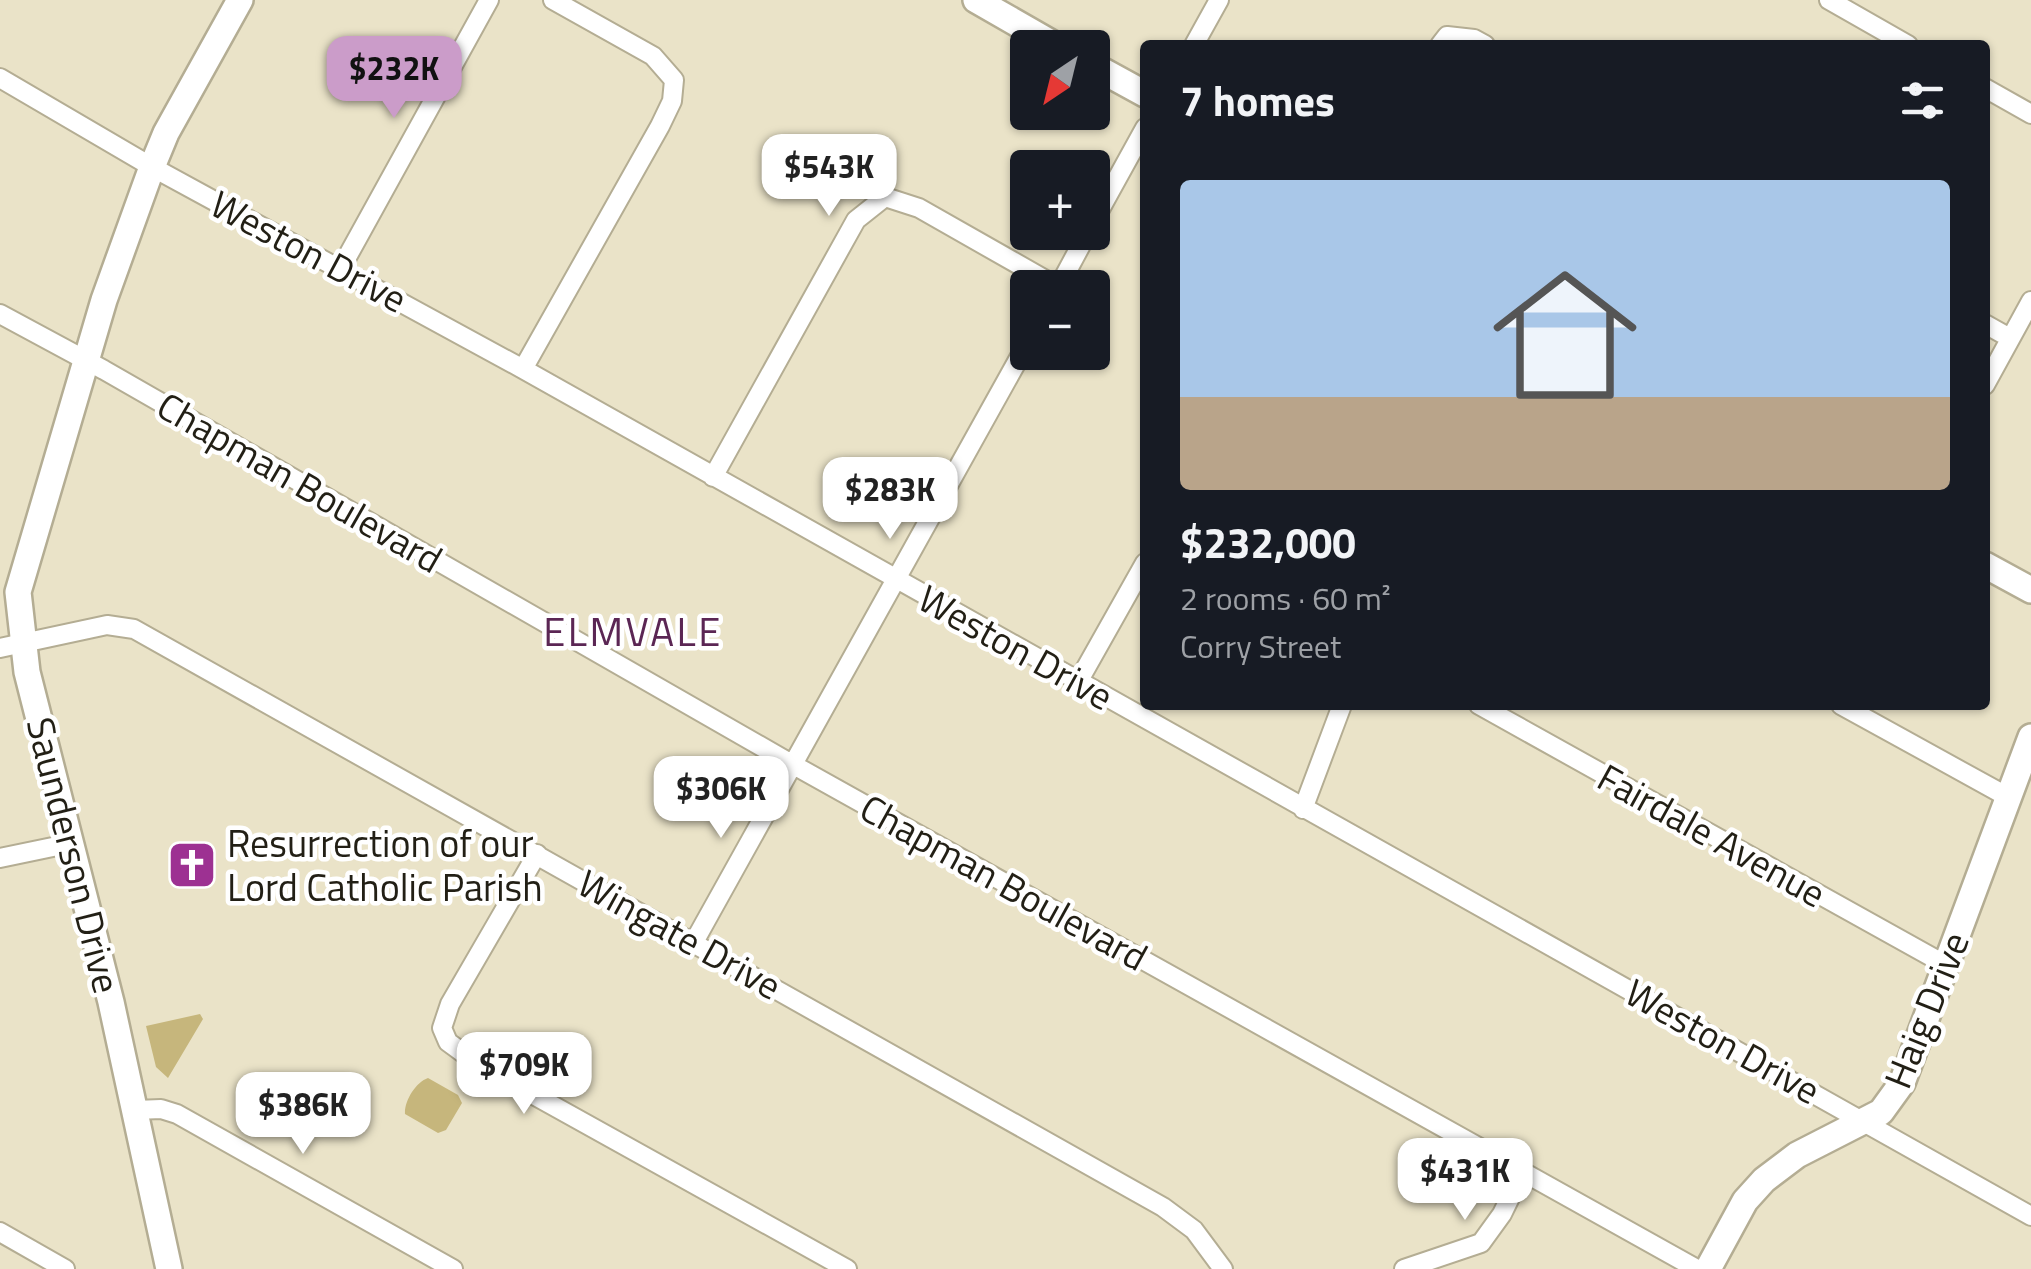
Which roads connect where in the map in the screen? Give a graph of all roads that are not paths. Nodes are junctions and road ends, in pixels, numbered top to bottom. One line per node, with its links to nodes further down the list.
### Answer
1 (240, 0): 18 (street, Saunderson Drive)
2 (489, 0): 20 (street)
3 (553, 0): 27 (street)
4 (977, 0): 7 (street)
5 (1220, 0): 8 (street)
6 (1828, 0): 11 (street)
7 (1029, 30)
8 (1197, 40)
9 (1444, 40): 10 (street)
10 (1476, 40)
11 (1899, 40)
12 (1110, 76): 14 (street)
13 (0, 78): 18 (street, Weston Drive)
14 (1140, 91)
15 (1990, 91): 16 (street)
16 (2031, 114)
17 (1140, 137): 19 (street)
18 (152, 167): 20 (street, Weston Drive); 26 (street, Saunderson Drive)
19 (1110, 191)
20 (341, 268): 27 (street, Weston Drive)
21 (1027, 270): 30 (street)
22 (2031, 301): 25 (street)
23 (0, 314): 26 (street, Chapman Boulevard)
24 (1990, 327): 25 (street)
25 (2010, 338): 29 (street)
26 (88, 362): 35 (street, Saunderson Drive); 41 (street, Chapman Boulevard)
27 (523, 369): 30 (street, Weston Drive)
28 (1012, 370): 33 (street)
29 (1990, 375)
30 (713, 477): 33 (street, Weston Drive)
31 (1990, 568): 34 (street)
32 (1140, 572): 36 (street)
33 (896, 579): 36 (street, Weston Drive); 41 (street)
34 (2031, 590)
35 (12, 646): 44 (street, Saunderson Drive); 45 (street, Wingate Drive)
36 (1078, 682): 43 (street, Weston Drive)
37 (1340, 710): 43 (street)
38 (1488, 710): 48 (street, Fairdale Avenue)
39 (1850, 710): 42 (street)
40 (2031, 737): 42 (street, Haig Drive)
41 (790, 763): 47 (street); 51 (street, Chapman Boulevard)
42 (2008, 797): 48 (street, Haig Drive)
43 (1303, 809): 50 (street, Weston Drive)
44 (72, 843): 46 (street); 49 (street, Saunderson Drive)
45 (538, 854): 47 (street, Wingate Drive); 57 (street)
46 (0, 858)
47 (694, 942): 58 (street, Wingate Drive)
48 (1946, 965): 50 (street, Haig Drive)
49 (136, 1110): 55 (street, Saunderson Drive); 56 (street)
50 (1866, 1120): 52 (street, Weston Drive); 61 (street, Haig Drive)
51 (1523, 1172): 59 (street); 60 (street, Chapman Boulevard)
52 (2031, 1216)
53 (0, 1232): 54 (street)
54 (65, 1269)
55 (169, 1269)
56 (453, 1269)
57 (847, 1269)
58 (1223, 1269)
59 (1404, 1269)
60 (1697, 1269)
61 (1708, 1269)

